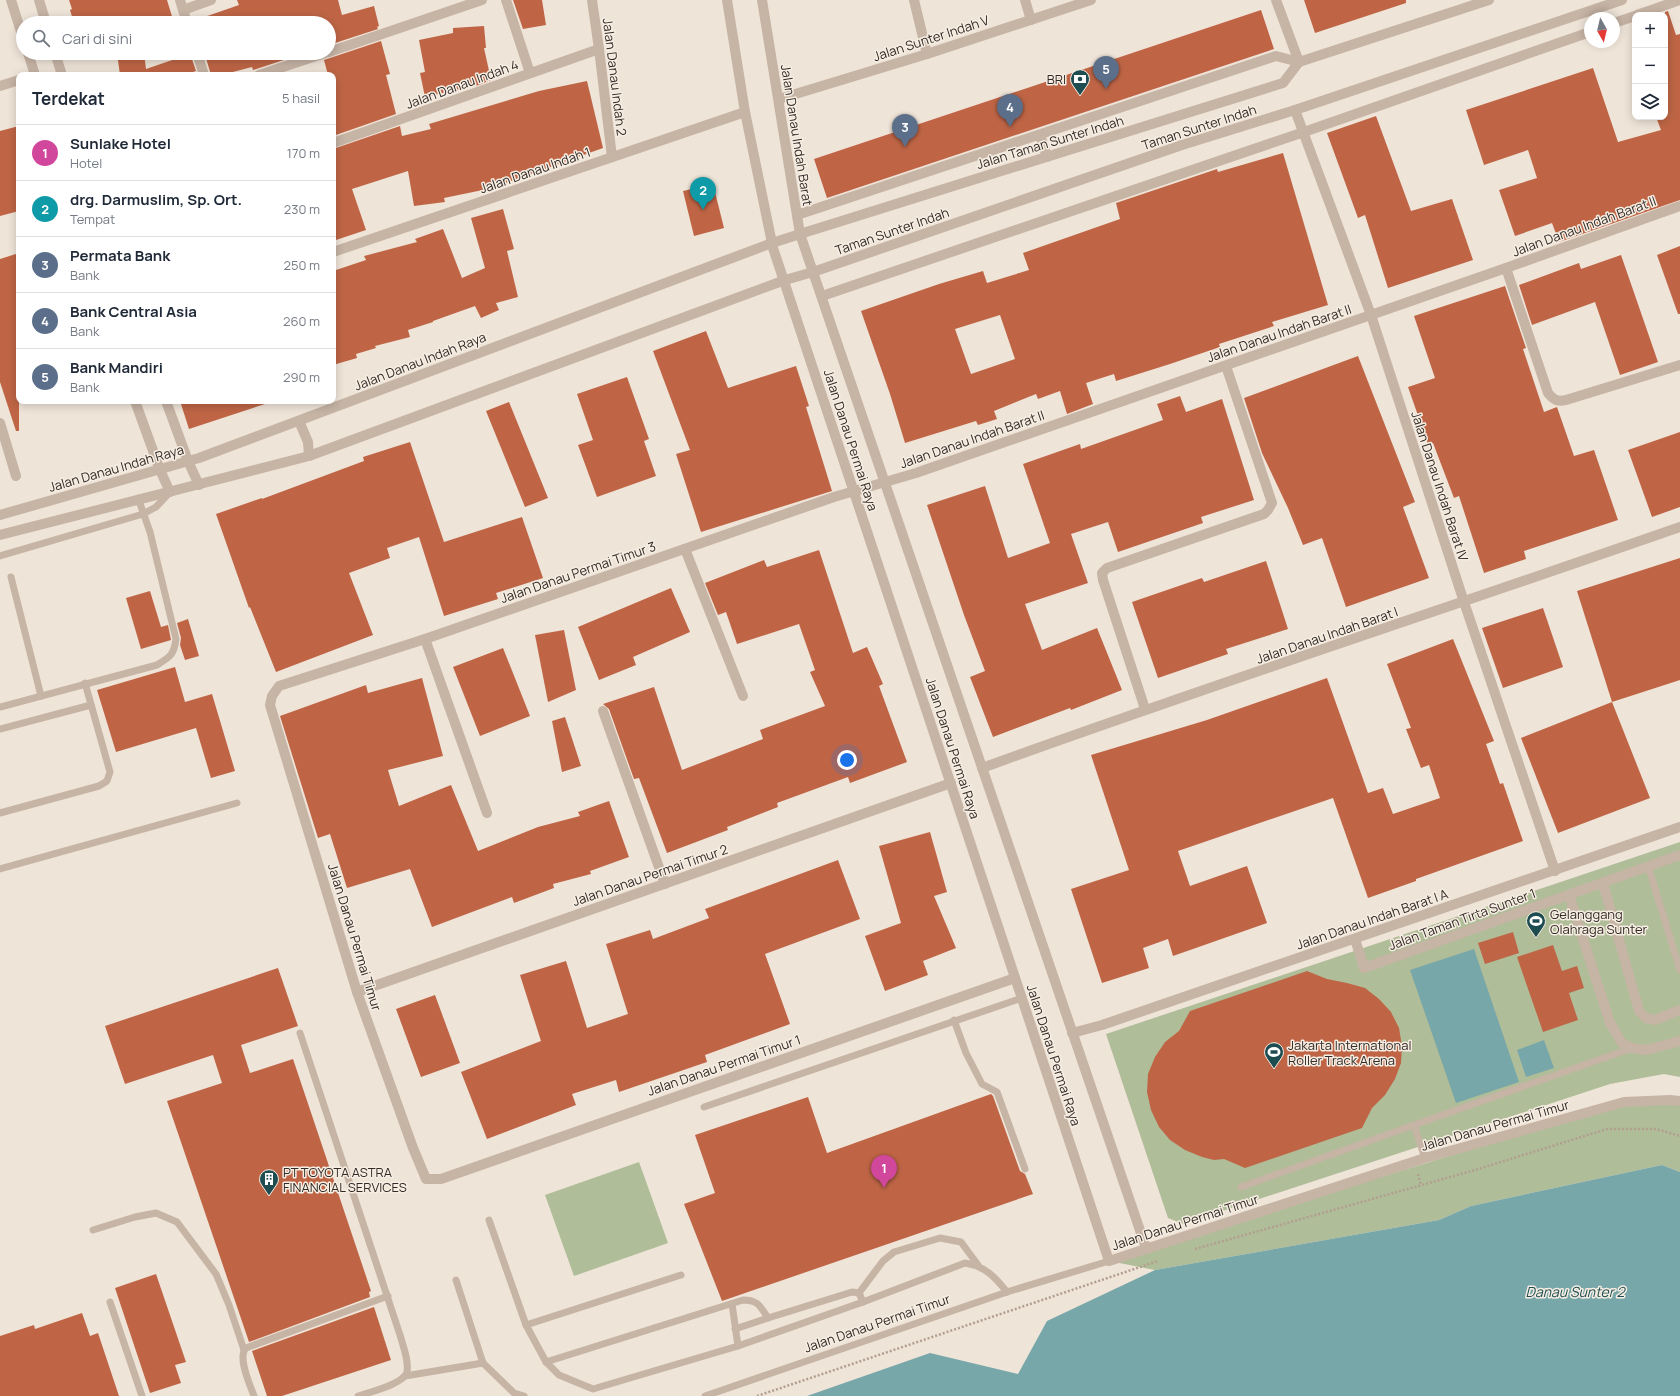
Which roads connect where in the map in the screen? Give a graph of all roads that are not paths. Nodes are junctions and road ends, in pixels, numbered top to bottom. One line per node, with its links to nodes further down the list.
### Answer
1 (11, 0): 18 (street)
2 (39, 0): 19 (street)
3 (211, 0): 16 (street)
4 (482, 0): 26 (street)
5 (506, 0): 37 (street)
6 (592, 0): 25 (street, Jalan Danau Indah 2)
7 (727, 0): 42 (street)
8 (762, 0): 40 (street, Jalan Danau Indah Barat)
9 (914, 0): 27 (street)
10 (1025, 0): 22 (street)
11 (1091, 0): 22 (street, Jalan Sunter Indah V)
12 (1276, 0): 32 (street)
13 (1489, 0): 32 (street)
14 (1622, 0): 41 (street, Taman Sunter Indah)
15 (1680, 0): 17 (street)
16 (181, 5): 20 (street)
17 (1645, 12)
18 (16, 16)
19 (44, 16)
20 (185, 16)
21 (1632, 16): 23 (street)
22 (1031, 20): 27 (street, Jalan Sunter Indah V)
23 (1620, 21)
24 (1584, 34): 43 (street)
25 (600, 49): 37 (street, Jalan Danau Indah 4); 46 (street, Jalan Danau Indah 2)
26 (336, 50)
27 (927, 54): 40 (street, Jalan Sunter Indah V)
28 (30, 60): 33 (street)
29 (57, 60): 34 (street)
30 (199, 60): 35 (street)
31 (304, 60): 36 (street)
32 (1299, 62): 44 (street, Jalan Taman Sunter Indah); 47 (street, Jalan Taman Sunter Indah)
33 (34, 72)
34 (61, 72)
35 (203, 72)
36 (268, 72)
37 (530, 73): 45 (street, Jalan Danau Indah 4)
38 (16, 81): 39 (street)
39 (0, 86)
40 (779, 99): 49 (street, Jalan Danau Indah Barat)
41 (1295, 110): 43 (street, Jalan Danau Indah Barat IV); 53 (street, Taman Sunter Indah)
42 (745, 112): 46 (street, Jalan Danau Indah 1); 51 (street)
43 (1304, 132): 56 (street); 57 (street, Jalan Danau Indah Barat IV)
44 (1040, 136): 47 (street); 49 (street, Jalan Taman Sunter Indah)
45 (336, 142)
46 (612, 157): 52 (street, Jalan Danau Indah 1)
47 (1047, 157): 50 (street, Jalan Taman Sunter Indah)
48 (1680, 206): 54 (street, Jalan Danau Indah Barat II)
49 (797, 215): 50 (street, Jalan Danau Indah Barat)
50 (801, 236): 51 (street, Jalan Danau Indah Raya); 53 (street, Jalan Danau Indah Barat)
51 (773, 245): 55 (street, Jalan Danau Permai Raya); 62 (street, Jalan Danau Indah Raya)
52 (336, 251)
53 (812, 268): 55 (street, Taman Sunter Indah); 56 (street, Jalan Danau Permai Raya)
54 (1506, 268): 57 (street, Jalan Danau Indah Barat II); 58 (street)
55 (784, 277): 64 (street); 70 (street, Jalan Danau Permai Raya)
56 (822, 296): 68 (street, Jalan Danau Permai Raya)
57 (1371, 315): 59 (street, Jalan Danau Indah Barat II); 80 (street, Jalan Danau Indah Barat IV)
58 (1680, 365)
59 (1226, 366): 68 (street, Jalan Danau Indah Barat II); 88 (street)
60 (136, 404): 66 (street)
61 (167, 404): 65 (street)
62 (299, 421): 64 (street); 65 (street, Jalan Danau Indah Raya)
63 (0, 423): 67 (street)
64 (309, 456): 69 (street)
65 (188, 461): 66 (street, Jalan Danau Indah Raya); 69 (street)
66 (160, 470): 71 (street); 74 (street, Jalan Danau Indah Raya)
67 (16, 476)
68 (883, 482): 70 (street, Jalan Danau Permai Timur 3); 91 (street, Jalan Danau Permai Raya)
69 (199, 485): 71 (street)
70 (856, 491): 77 (street, Jalan Danau Permai Timur 3); 92 (street, Jalan Danau Permai Raya)
71 (170, 492): 72 (street); 73 (lane)
72 (138, 498): 73 (lane); 76 (street)
73 (143, 514): 78 (lane); 82 (lane)
74 (0, 515)
75 (1680, 527): 80 (street, Jalan Danau Indah Barat I)
76 (0, 535)
77 (685, 549): 81 (street, Jalan Danau Permai Timur 3); 85 (street)
78 (0, 556)
79 (11, 577): 84 (lane)
80 (1464, 602): 88 (street, Jalan Danau Indah Barat I); 100 (street, Jalan Danau Indah Barat IV)
81 (425, 639): 83 (street, Jalan Danau Permai Timur 3); 95 (street)
82 (85, 683): 84 (lane); 86 (lane)
83 (279, 686): 107 (street, Jalan Danau Permai Timur)
84 (41, 696): 87 (lane)
85 (743, 696)
86 (91, 705): 90 (lane); 94 (lane)
87 (0, 707)
88 (1145, 709): 91 (street, Jalan Danau Indah Barat I)
89 (603, 711): 102 (street)
90 (0, 729)
91 (982, 768): 112 (street, Jalan Danau Permai Raya)
92 (951, 783): 102 (street, Jalan Danau Permai Timur 2); 106 (street, Jalan Danau Permai Raya)
93 (237, 803): 99 (lane)
94 (0, 813)
95 (486, 813)
96 (1680, 827): 100 (street, Jalan Danau Indah Barat I A)
97 (1680, 855): 98 (street, Jalan Taman Tirta Sunter 1)
98 (1648, 866): 101 (street, Jalan Taman Tirta Sunter 1); 105 (lane)
99 (0, 869)
100 (1555, 871): 104 (street, Jalan Danau Indah Barat I A)
101 (1602, 883): 103 (street, Jalan Taman Tirta Sunter 1); 109 (street)
102 (665, 884): 107 (street, Jalan Danau Permai Timur 2)
103 (1569, 895): 104 (street, Jalan Taman Tirta Sunter 1); 114 (street)
104 (1355, 939): 112 (street, Jalan Danau Indah Barat I A)
105 (1680, 970)
106 (1015, 978): 108 (street, Jalan Danau Permai Raya); 120 (street, Jalan Danau Permai Timur 1)
107 (357, 992): 120 (street, Jalan Danau Permai Timur)
108 (1022, 998): 110 (lane); 125 (street, Jalan Danau Permai Raya)
109 (1680, 1010)
110 (954, 1020): 116 (lane); 119 (lane)
111 (300, 1033): 131 (lane)
112 (1072, 1033): 124 (street, Jalan Danau Permai Raya)
113 (1680, 1041): 114 (street)
114 (1632, 1048): 117 (lane)
115 (1680, 1101): 118 (street, Jalan Danau Permai Timur)
116 (704, 1107)
117 (1414, 1125): 118 (lane); 121 (lane)
118 (1425, 1158): 124 (street, Jalan Danau Permai Timur)
119 (1026, 1169)
120 (441, 1179)
121 (1241, 1187)
122 (489, 1220): 136 (lane)
123 (93, 1230): 139 (lane)
124 (1146, 1248): 125 (street, Jalan Danau Permai Timur)
125 (1109, 1261): 129 (lane, Jalan Danau Permai Timur)
126 (978, 1265): 129 (lane); 130 (lane); 133 (lane)
127 (681, 1275): 136 (lane)
128 (456, 1280): 140 (lane)
129 (1007, 1292): 147 (lane, Jalan Danau Permai Timur)
130 (859, 1293): 133 (lane); 135 (lane)
131 (388, 1296): 139 (lane); 142 (lane)
132 (110, 1302): 143 (lane)
133 (864, 1302): 138 (lane)
134 (732, 1304): 135 (lane); 137 (lane); 141 (lane)
135 (768, 1318): 137 (lane)
136 (526, 1325): 141 (lane)
137 (736, 1329): 138 (lane)
138 (738, 1346): 141 (lane)
139 (244, 1350): 144 (lane)
140 (483, 1362): 142 (lane); 146 (lane)
141 (546, 1362)
142 (405, 1376): 145 (lane)
143 (142, 1396)
144 (254, 1396)
145 (358, 1396)
146 (524, 1396)
147 (705, 1396)

